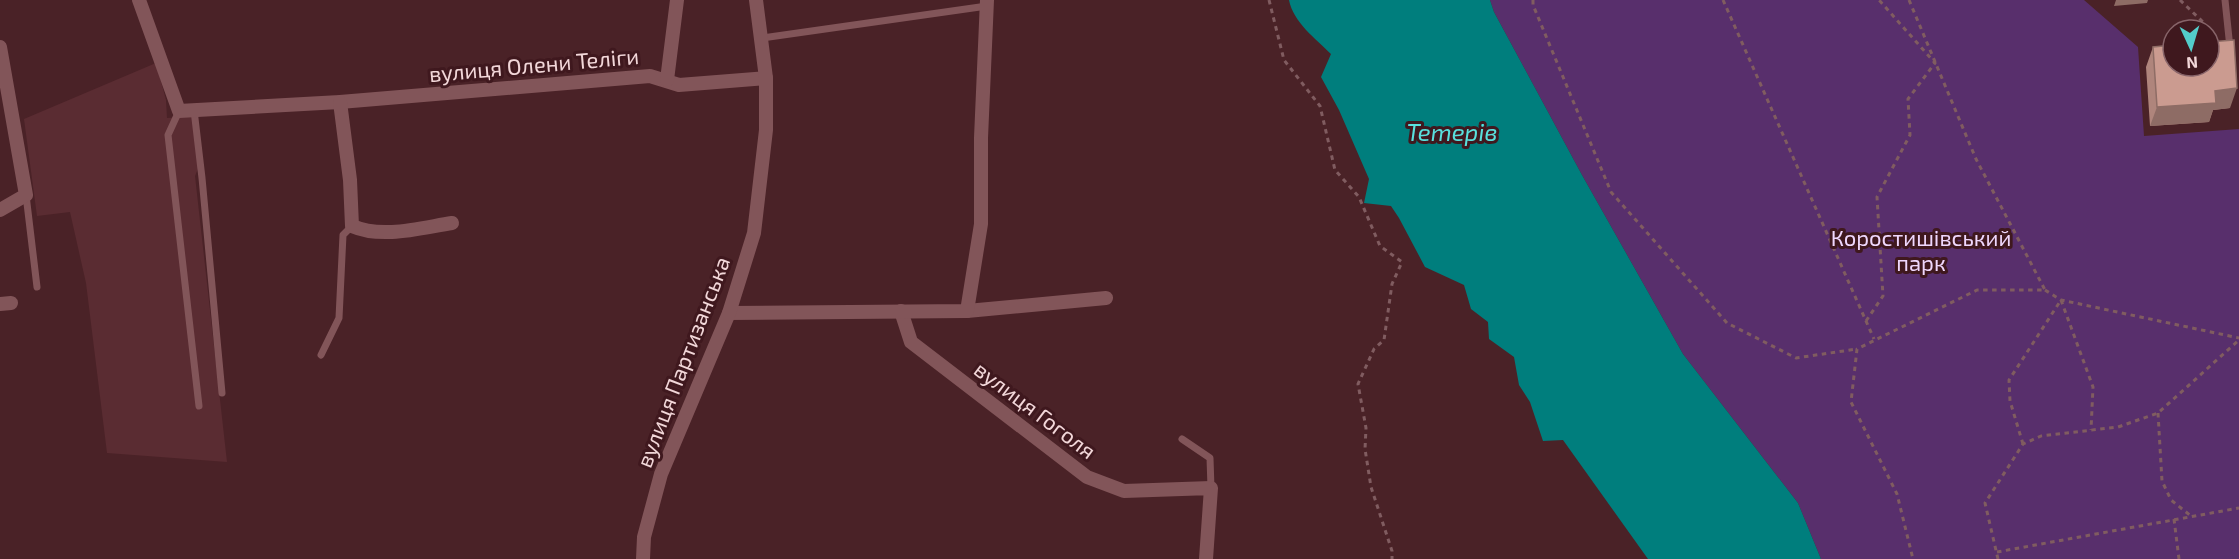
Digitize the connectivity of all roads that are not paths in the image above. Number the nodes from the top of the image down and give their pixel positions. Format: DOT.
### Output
graph roads {
  1 [pos="140,0"];
  2 [pos="677,0"];
  3 [pos="756,0"];
  4 [pos="2225,0"];
  5 [pos="987,3"];
  6 [pos="762,38"];
  7 [pos="0,47"];
  8 [pos="2231,52"];
  9 [pos="766,78"];
  10 [pos="667,80"];
  11 [pos="340,102"];
  12 [pos="194,110"];
  13 [pos="179,111"];
  14 [pos="26,195"];
  15 [pos="0,210"];
  16 [pos="452,223"];
  17 [pos="352,226"];
  18 [pos="37,287"];
  19 [pos="1106,298"];
  20 [pos="967,311"];
  21 [pos="901,312"];
  22 [pos="729,313"];
  23 [pos="321,356"];
  24 [pos="222,393"];
  25 [pos="199,406"];
  26 [pos="1182,439"];
  27 [pos="1211,488"];
  28 [pos="643,559"];
  29 [pos="1206,559"];
  1 -- 13 [label="street"];
  2 -- 10 [label="street"];
  3 -- 6 [label="street, вулиця Партизанська"];
  4 -- 8 [label="lane"];
  5 -- 6 [label="lane"];
  5 -- 20 [label="street"];
  6 -- 9 [label="street, вулиця Партизанська"];
  7 -- 14 [label="street"];
  9 -- 10 [label="street, вулиця Олени Теліги"];
  9 -- 22 [label="street, вулиця Партизанська"];
  10 -- 11 [label="street, вулиця Олени Теліги"];
  11 -- 12 [label="street, вулиця Олени Теліги"];
  11 -- 17 [label="street"];
  12 -- 13 [label="street, вулиця Олени Теліги"];
  12 -- 24 [label="lane"];
  13 -- 25 [label="lane"];
  14 -- 15 [label="street"];
  14 -- 18 [label="lane"];
  16 -- 17 [label="street"];
  17 -- 23 [label="lane"];
  19 -- 20 [label="street"];
  20 -- 21 [label="street"];
  21 -- 22 [label="street"];
  21 -- 27 [label="street, вулиця Гоголя"];
  22 -- 28 [label="street, вулиця Партизанська"];
  26 -- 27 [label="lane"];
  27 -- 29 [label="street"];
}
